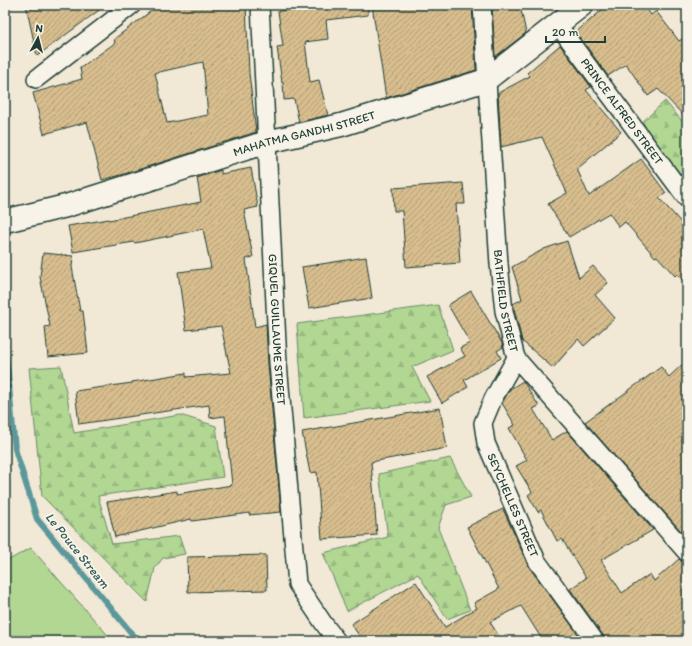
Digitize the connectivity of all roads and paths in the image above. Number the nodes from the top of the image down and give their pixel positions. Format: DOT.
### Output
graph roads {
  1 [pos="132,5"];
  2 [pos="260,5"];
  3 [pos="482,5"];
  4 [pos="582,5"];
  5 [pos="557,24"];
  6 [pos="36,79"];
  7 [pos="486,80"];
  8 [pos="268,142"];
  9 [pos="687,199"];
  10 [pos="5,222"];
  11 [pos="516,358"];
  12 [pos="687,553"];
  13 [pos="324,624"];
  14 [pos="324,641"];
  15 [pos="337,641"];
  16 [pos="595,641"];
  1 -- 6 [label="street"];
  2 -- 8 [label="street, GIQUEL GUILLAUME STREET"];
  3 -- 7 [label="street, BATHFIELD STREET"];
  4 -- 5 [label="street, MAHATMA GANDHI STREET"];
  5 -- 7 [label="street, MAHATMA GANDHI STREET"];
  5 -- 9 [label="street, PRINCE ALFRED STREET"];
  7 -- 8 [label="street, MAHATMA GANDHI STREET"];
  7 -- 11 [label="street, BATHFIELD STREET"];
  8 -- 10 [label="street, MAHATMA GANDHI STREET"];
  8 -- 13 [label="street, GIQUEL GUILLAUME STREET"];
  11 -- 12 [label="street, BATHFIELD STREET"];
  11 -- 16 [label="street, SEYCHELLES STREET"];
  13 -- 14 [label="street"];
  13 -- 15 [label="street, GIQUEL GUILLAUME STREET"];
}
